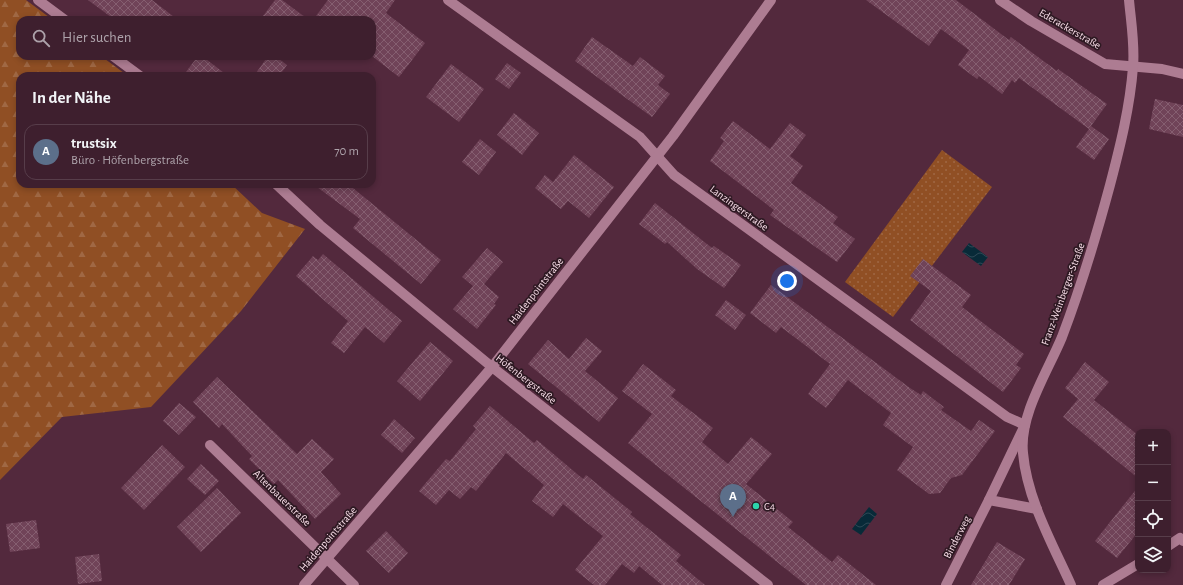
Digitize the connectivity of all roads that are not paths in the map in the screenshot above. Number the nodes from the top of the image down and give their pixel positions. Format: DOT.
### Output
graph roads {
  1 [pos="38,0"];
  2 [pos="448,0"];
  3 [pos="771,0"];
  4 [pos="1000,0"];
  5 [pos="1129,0"];
  6 [pos="60,16"];
  7 [pos="118,60"];
  8 [pos="1133,67"];
  9 [pos="135,72"];
  10 [pos="1183,74"];
  11 [pos="657,156"];
  12 [pos="280,188"];
  13 [pos="492,367"];
  14 [pos="1025,425"];
  15 [pos="210,445"];
  16 [pos="990,500"];
  17 [pos="1037,509"];
  18 [pos="1183,541"];
  19 [pos="1171,544"];
  20 [pos="327,560"];
  21 [pos="1135,566"];
  22 [pos="304,585"];
  23 [pos="354,585"];
  24 [pos="768,585"];
  25 [pos="946,585"];
  26 [pos="1071,585"];
  27 [pos="1102,585"];
  1 -- 6 [label="street"];
  2 -- 11 [label="street, Lanzingerstraße"];
  3 -- 11 [label="street, Haidenpointstraße"];
  4 -- 8 [label="street, Ederackerstraße"];
  5 -- 8 [label="street, Franz-Weinberger-Straße"];
  7 -- 9 [label="street"];
  8 -- 10 [label="street, Ederackerstraße"];
  8 -- 14 [label="street, Franz-Weinberger-Straße"];
  11 -- 13 [label="street, Haidenpointstraße"];
  11 -- 14 [label="street, Lanzingerstraße"];
  12 -- 13 [label="street, Höfenbergstraße"];
  13 -- 20 [label="street, Haidenpointstraße"];
  13 -- 24 [label="street, Höfenbergstraße"];
  14 -- 16 [label="street, Binderweg"];
  14 -- 17 [label="street, Franz-Weinberger-Straße"];
  15 -- 20 [label="street, Altenbauerstraße"];
  16 -- 17 [label="street"];
  16 -- 25 [label="street, Binderweg"];
  17 -- 26 [label="street, Franz-Weinberger-Straße"];
  18 -- 19 [label="street"];
  20 -- 22 [label="street, Haidenpointstraße"];
  20 -- 23 [label="street, Altenbauerstraße"];
  21 -- 27 [label="street"];
}
